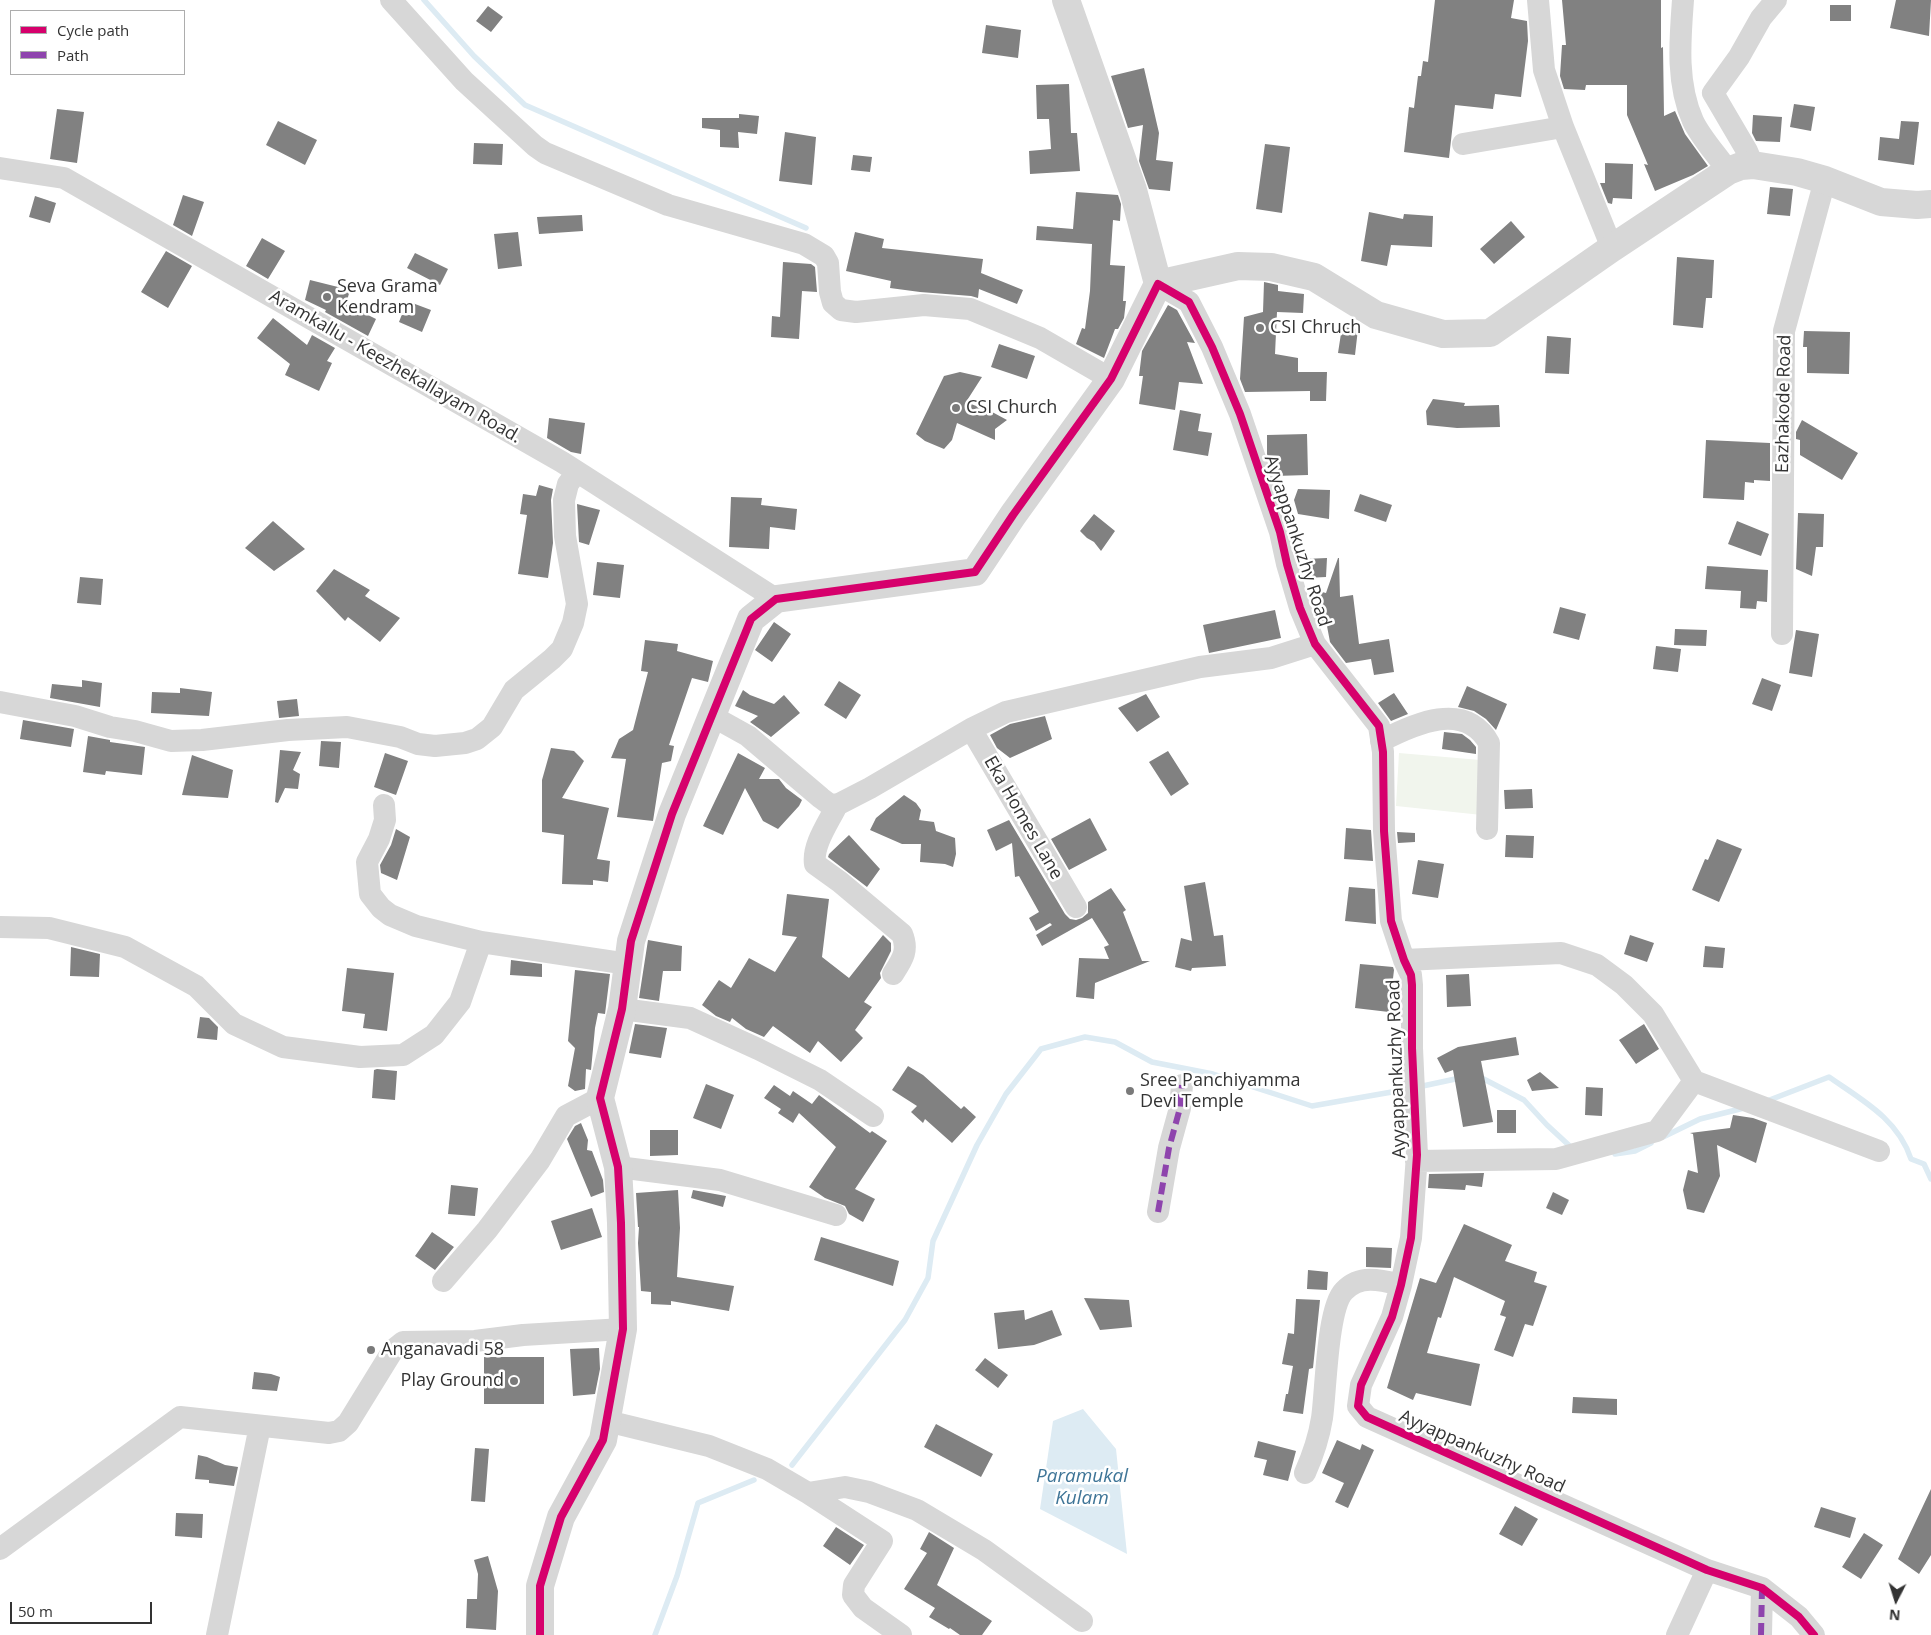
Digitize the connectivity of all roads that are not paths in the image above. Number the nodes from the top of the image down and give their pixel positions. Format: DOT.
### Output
graph roads {
  1 [pos="391,0"];
  2 [pos="1066,0"];
  3 [pos="1538,0"];
  4 [pos="1683,0"];
  5 [pos="1776,0"];
  6 [pos="1562,127"];
  7 [pos="1463,144"];
  8 [pos="0,168"];
  9 [pos="1740,168"];
  10 [pos="1825,180"];
  11 [pos="1931,204"];
  12 [pos="1612,248"];
  13 [pos="1158,284"];
  14 [pos="1112,379"];
  15 [pos="577,472"];
  16 [pos="776,599"];
  17 [pos="1782,634"];
  18 [pos="1315,644"];
  19 [pos="0,702"];
  20 [pos="712,716"];
  21 [pos="971,729"];
  22 [pos="1381,740"];
  23 [pos="384,804"];
  24 [pos="838,805"];
  25 [pos="1487,829"];
  26 [pos="1076,907"];
  27 [pos="0,927"];
  28 [pos="481,942"];
  29 [pos="1404,960"];
  30 [pos="628,964"];
  31 [pos="893,974"];
  32 [pos="622,1009"];
  33 [pos="1694,1081"];
  34 [pos="1182,1085"];
  35 [pos="600,1098"];
  36 [pos="873,1116"];
  37 [pos="1879,1151"];
  38 [pos="1416,1161"];
  39 [pos="618,1167"];
  40 [pos="1158,1212"];
  41 [pos="836,1216"];
  42 [pos="444,1281"];
  43 [pos="1401,1285"];
  44 [pos="623,1328"];
  45 [pos="607,1421"];
  46 [pos="260,1426"];
  47 [pos="1305,1472"];
  48 [pos="808,1493"];
  49 [pos="0,1549"];
  50 [pos="1706,1570"];
  51 [pos="1762,1588"];
  52 [pos="1082,1621"];
  53 [pos="217,1635"];
  54 [pos="540,1635"];
  55 [pos="901,1635"];
  56 [pos="1677,1635"];
  57 [pos="1761,1635"];
  58 [pos="1814,1635"];
  1 -- 14 [label="street"];
  2 -- 13 [label="street"];
  3 -- 6 [label="street"];
  4 -- 9 [label="street"];
  5 -- 9 [label="street"];
  6 -- 7 [label="street"];
  6 -- 12 [label="street"];
  8 -- 15 [label="street, Aramkallu - Keezhekallayam Road."];
  9 -- 10 [label="street"];
  9 -- 12 [label="street"];
  10 -- 11 [label="street"];
  10 -- 17 [label="street, Eazhakode Road"];
  12 -- 13 [label="street"];
  13 -- 14 [label="street"];
  13 -- 18 [label="street, Ayyappankuzhy Road"];
  14 -- 16 [label="street"];
  15 -- 16 [label="street, Aramkallu - Keezhekallayam Road."];
  15 -- 19 [label="street"];
  16 -- 20 [label="street"];
  18 -- 21 [label="street"];
  18 -- 22 [label="street, Ayyappankuzhy Road"];
  20 -- 24 [label="street"];
  20 -- 30 [label="street"];
  21 -- 24 [label="street"];
  21 -- 26 [label="street, Eka Homes Lane"];
  22 -- 25 [label="street"];
  22 -- 29 [label="street, Ayyappankuzhy Road"];
  23 -- 28 [label="street"];
  24 -- 31 [label="street"];
  27 -- 28 [label="street"];
  28 -- 30 [label="street"];
  29 -- 33 [label="street"];
  29 -- 38 [label="street, Ayyappankuzhy Road"];
  30 -- 32 [label="street"];
  32 -- 35 [label="street"];
  32 -- 36 [label="street"];
  33 -- 37 [label="street"];
  33 -- 38 [label="street"];
  34 -- 40 [label="street"];
  35 -- 39 [label="street"];
  35 -- 42 [label="street"];
  38 -- 43 [label="street, Ayyappankuzhy Road"];
  39 -- 41 [label="street"];
  39 -- 44 [label="street"];
  43 -- 47 [label="street"];
  43 -- 50 [label="street, Ayyappankuzhy Road"];
  44 -- 45 [label="street"];
  44 -- 46 [label="street"];
  45 -- 48 [label="street"];
  45 -- 54 [label="street"];
  46 -- 49 [label="street"];
  46 -- 53 [label="street"];
  48 -- 52 [label="street"];
  48 -- 55 [label="street"];
  50 -- 51 [label="street, Ayyappankuzhy Road"];
  50 -- 56 [label="street"];
  51 -- 57 [label="street"];
  51 -- 58 [label="street"];
}
